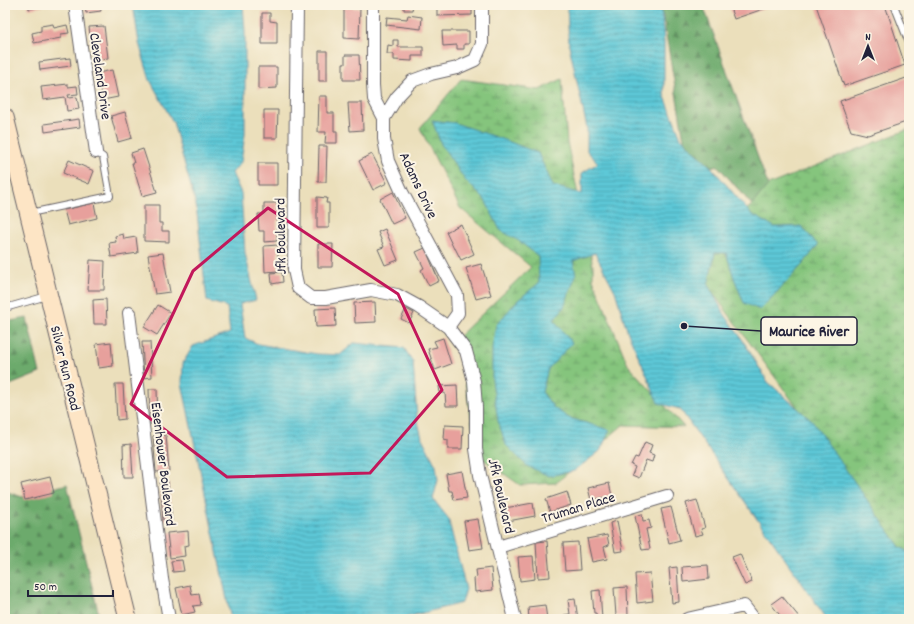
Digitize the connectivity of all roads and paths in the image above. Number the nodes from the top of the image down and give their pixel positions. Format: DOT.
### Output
graph roads {
  1 [pos="75,5"];
  2 [pos="296,5"];
  3 [pos="372,5"];
  4 [pos="482,5"];
  5 [pos="894,5"];
  6 [pos="909,43"];
  7 [pos="5,117"];
  8 [pos="384,118"];
  9 [pos="96,152"];
  10 [pos="29,214"];
  11 [pos="49,296"];
  12 [pos="5,308"];
  13 [pos="129,313"];
  14 [pos="448,327"];
  15 [pos="667,496"];
  16 [pos="498,547"];
  17 [pos="128,619"];
  18 [pos="168,619"];
  19 [pos="515,619"];
  20 [pos="687,619"];
  21 [pos="754,619"];
  1 -- 9 [label="street, Cleveland Drive"];
  2 -- 14 [label="street, Jfk Boulevard"];
  3 -- 8 [label="street"];
  4 -- 8 [label="street, Adams Drive"];
  5 -- 6 [label="lane"];
  7 -- 10 [label="main road, Silver Run Road"];
  8 -- 14 [label="street, Adams Drive"];
  9 -- 10 [label="lane"];
  10 -- 11 [label="main road, Silver Run Road"];
  11 -- 12 [label="lane"];
  11 -- 17 [label="main road, Silver Run Road"];
  13 -- 18 [label="street, Eisenhower Boulevard"];
  14 -- 16 [label="street, Jfk Boulevard"];
  15 -- 16 [label="street, Truman Place"];
  16 -- 19 [label="street, Jfk Boulevard"];
  20 -- 21 [label="street"];
}
